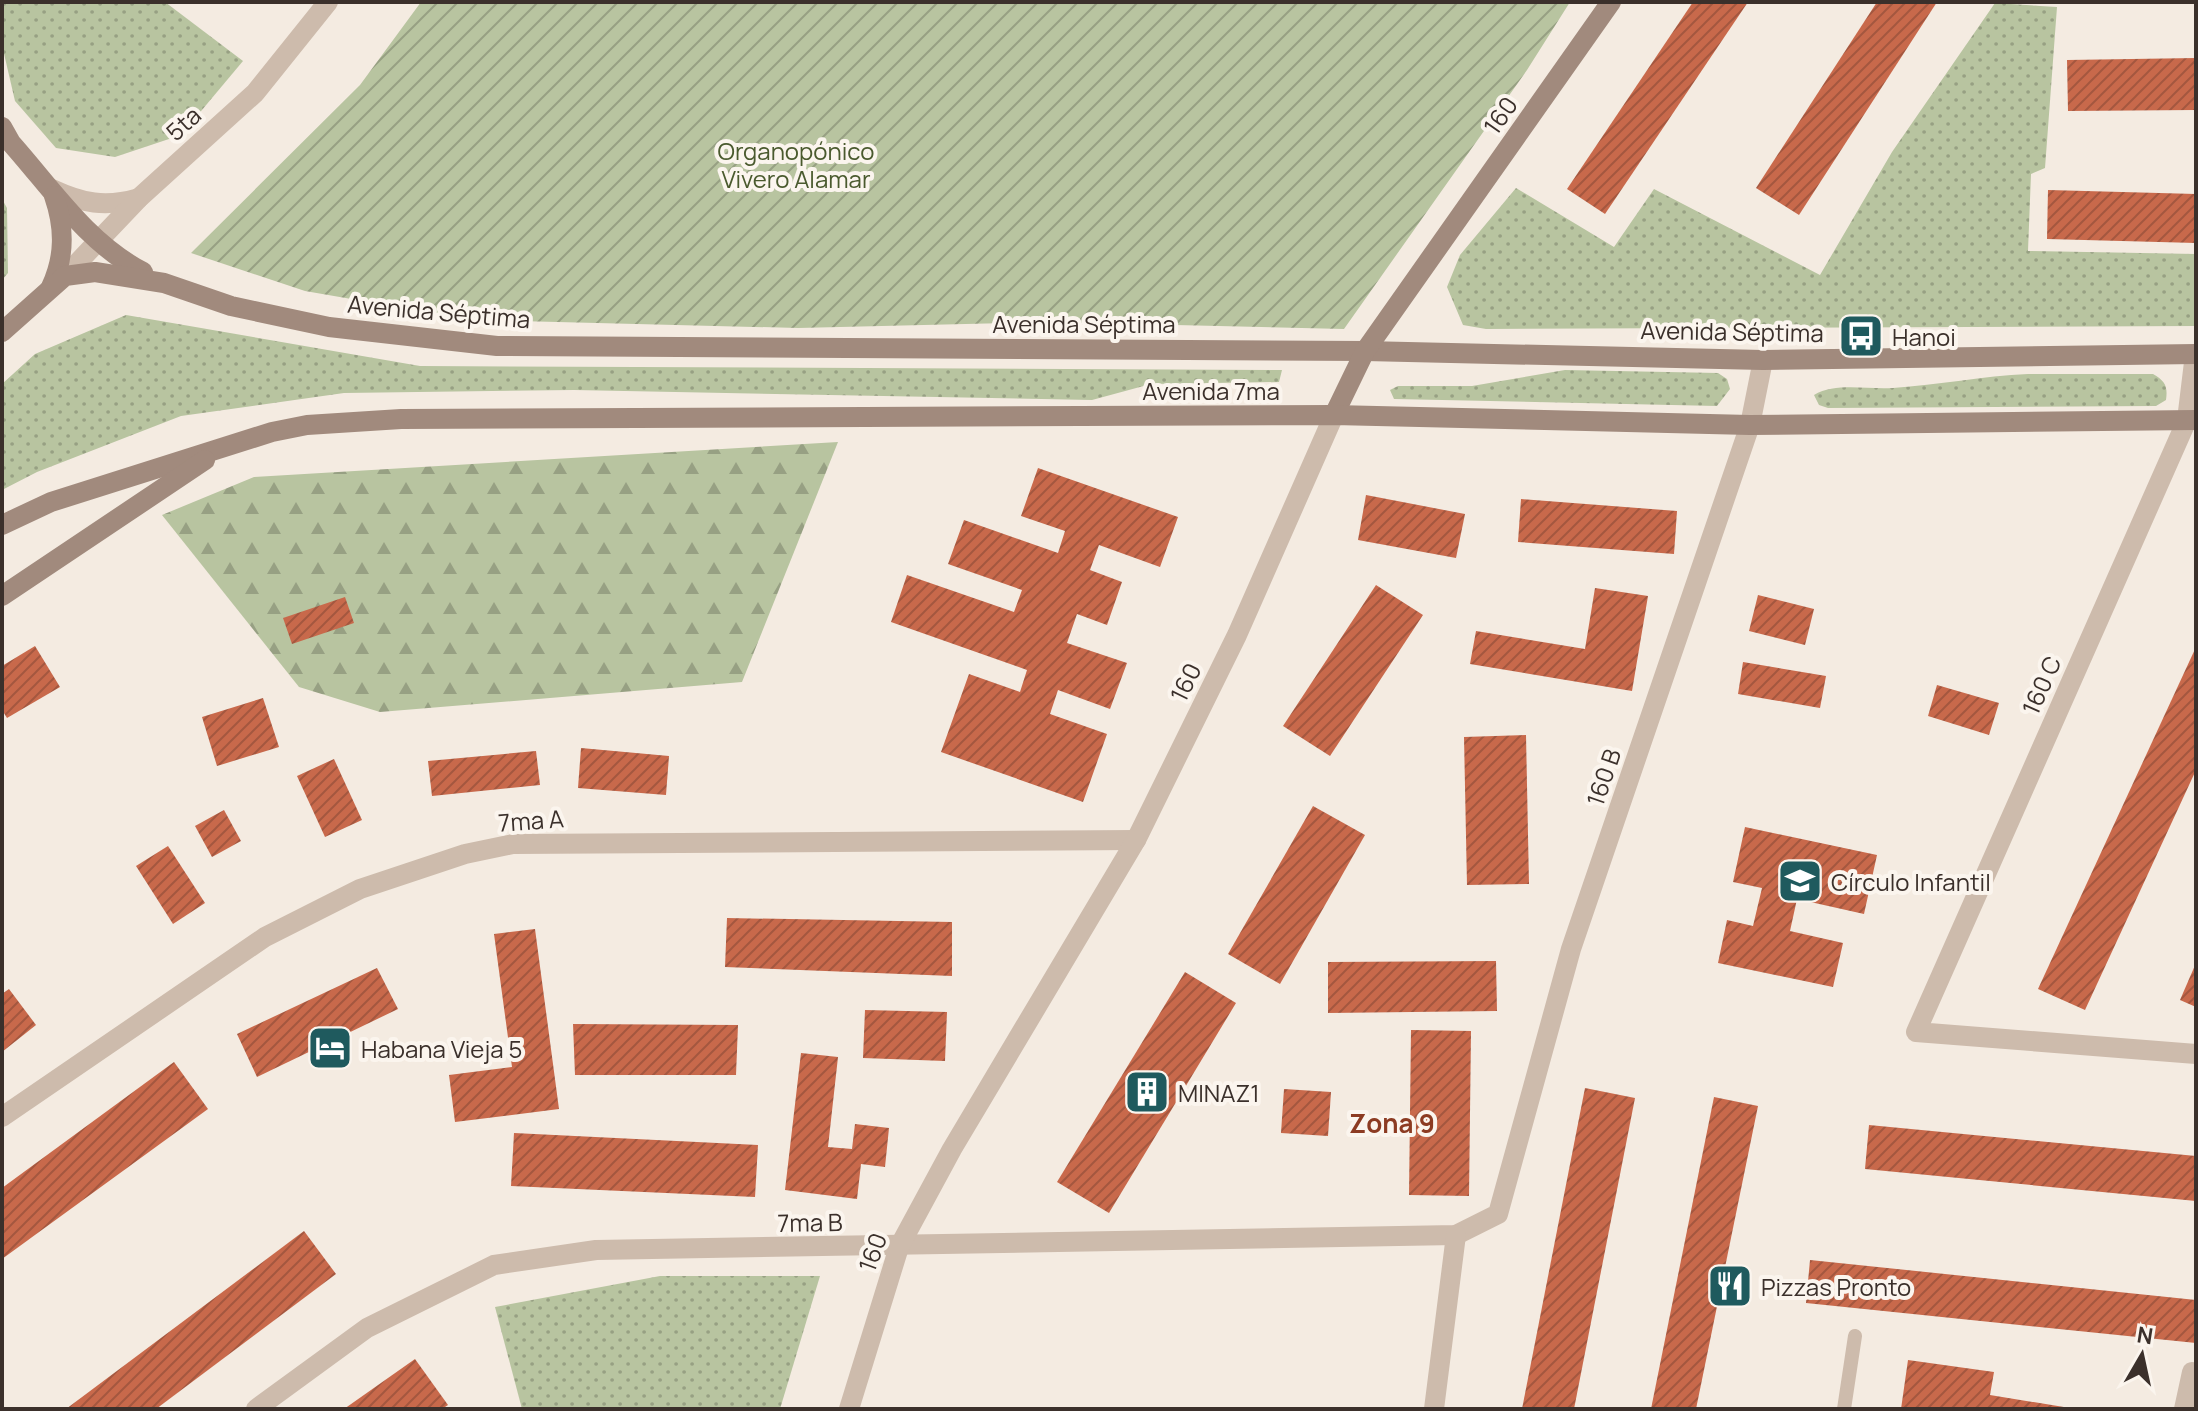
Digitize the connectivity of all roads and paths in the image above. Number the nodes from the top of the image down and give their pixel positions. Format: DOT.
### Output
graph roads {
  1 [pos="328,2"];
  2 [pos="1611,2"];
  3 [pos="5,136"];
  4 [pos="52,189"];
  5 [pos="139,198"];
  6 [pos="97,242"];
  7 [pos="58,282"];
  8 [pos="164,283"];
  9 [pos="2,332"];
  10 [pos="1365,351"];
  11 [pos="2195,354"];
  12 [pos="1763,360"];
  13 [pos="1334,415"];
  14 [pos="2191,420"];
  15 [pos="1750,425"];
  16 [pos="224,447"];
  17 [pos="2,525"];
  18 [pos="2,596"];
  19 [pos="1136,840"];
  20 [pos="2196,1054"];
  21 [pos="2,1117"];
  22 [pos="1498,1214"];
  23 [pos="1456,1235"];
  24 [pos="899,1247"];
  25 [pos="1855,1336"];
  26 [pos="2192,1372"];
  27 [pos="256,1409"];
  28 [pos="849,1409"];
  29 [pos="1434,1409"];
  30 [pos="1844,1409"];
  31 [pos="2184,1409"];
  1 -- 5 [label="street, 5ta"];
  2 -- 10 [label="main road, 160"];
  3 -- 4 [label="main road"];
  4 -- 5 [label="street"];
  4 -- 6 [label="main road"];
  4 -- 7 [label="main road"];
  5 -- 6 [label="street, 5ta"];
  6 -- 7 [label="street, 5ta"];
  6 -- 8 [label="main road"];
  7 -- 8 [label="main road, Avenida Séptima"];
  7 -- 9 [label="main road"];
  8 -- 10 [label="main road, Avenida Séptima"];
  10 -- 12 [label="main road, Avenida Séptima"];
  10 -- 13 [label="main road, 160"];
  11 -- 12 [label="main road, Avenida Séptima"];
  11 -- 14 [label="street, 160 C"];
  12 -- 15 [label="street, 160 B"];
  13 -- 15 [label="main road"];
  13 -- 16 [label="main road, Avenida 7ma"];
  13 -- 19 [label="street, 160"];
  14 -- 15 [label="main road"];
  14 -- 20 [label="street, 160 C"];
  15 -- 22 [label="street, 160 B"];
  16 -- 17 [label="main road"];
  16 -- 18 [label="main road"];
  19 -- 21 [label="street, 7ma A"];
  19 -- 24 [label="street, 160"];
  22 -- 23 [label="street, 7ma B"];
  23 -- 24 [label="street, 7ma B"];
  23 -- 29 [label="street"];
  24 -- 27 [label="street, 7ma B"];
  24 -- 28 [label="street, 160"];
  25 -- 30 [label="lane"];
  26 -- 31 [label="street"];
}
